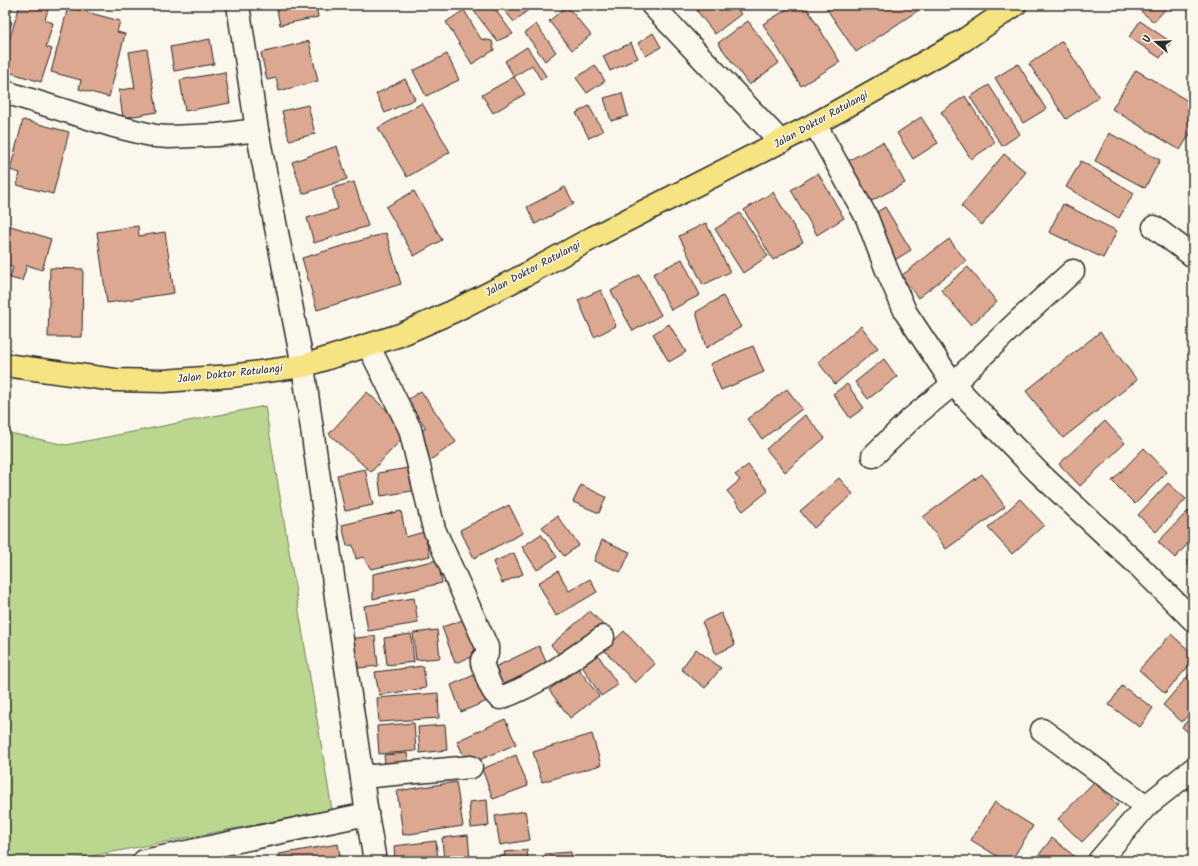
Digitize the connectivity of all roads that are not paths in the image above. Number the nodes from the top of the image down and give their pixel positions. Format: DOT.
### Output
graph roads {
  1 [pos="238,5"];
  2 [pos="652,5"];
  3 [pos="1015,5"];
  4 [pos="5,92"];
  5 [pos="815,124"];
  6 [pos="257,130"];
  7 [pos="781,142"];
  8 [pos="1154,227"];
  9 [pos="1193,256"];
  10 [pos="1073,271"];
  11 [pos="368,345"];
  12 [pos="5,365"];
  13 [pos="303,366"];
  14 [pos="953,384"];
  15 [pos="873,456"];
  16 [pos="1193,620"];
  17 [pos="603,637"];
  18 [pos="1042,730"];
  19 [pos="471,767"];
  20 [pos="1193,769"];
  21 [pos="362,777"];
  22 [pos="1146,806"];
  23 [pos="367,814"];
  24 [pos="144,861"];
  25 [pos="375,861"];
  26 [pos="1099,861"];
  1 -- 6 [label="street"];
  2 -- 7 [label="street"];
  3 -- 5 [label="highway, Jalan Doktor Ratulangi"];
  4 -- 6 [label="street"];
  5 -- 7 [label="highway, Jalan Doktor Ratulangi"];
  5 -- 14 [label="street"];
  6 -- 13 [label="street"];
  7 -- 11 [label="highway, Jalan Doktor Ratulangi"];
  8 -- 9 [label="street"];
  10 -- 14 [label="street"];
  11 -- 13 [label="highway, Jalan Doktor Ratulangi"];
  11 -- 17 [label="street"];
  12 -- 13 [label="highway, Jalan Doktor Ratulangi"];
  13 -- 21 [label="street"];
  14 -- 15 [label="street"];
  14 -- 16 [label="street"];
  18 -- 22 [label="street"];
  19 -- 21 [label="street"];
  20 -- 22 [label="street"];
  21 -- 23 [label="street"];
  22 -- 26 [label="street"];
  23 -- 24 [label="street"];
  23 -- 25 [label="street"];
}
